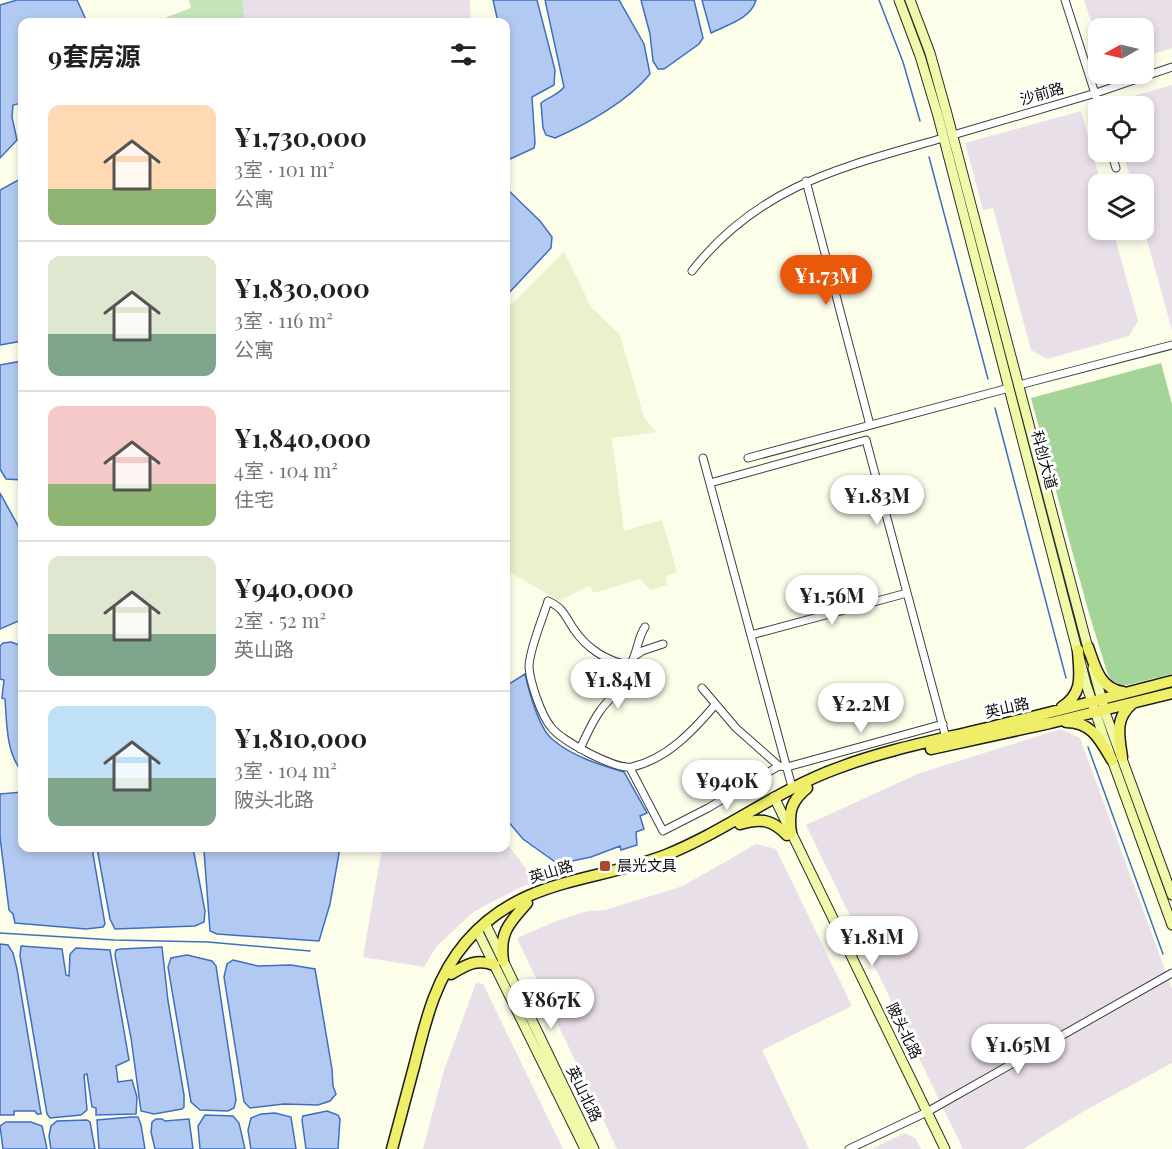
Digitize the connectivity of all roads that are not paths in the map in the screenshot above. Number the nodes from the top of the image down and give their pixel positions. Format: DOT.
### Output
graph roads {
  1 [pos="899,0"];
  2 [pos="910,0"];
  3 [pos="1065,0"];
  4 [pos="1172,67"];
  5 [pos="1096,93"];
  6 [pos="1097,96"];
  7 [pos="948,136"];
  8 [pos="1114,162"];
  9 [pos="1116,168"];
  10 [pos="806,181"];
  11 [pos="692,271"];
  12 [pos="1172,345"];
  13 [pos="1014,387"];
  14 [pos="870,425"];
  15 [pos="703,458"];
  16 [pos="748,458"];
  17 [pos="710,483"];
  18 [pos="907,593"];
  19 [pos="645,627"];
  20 [pos="751,635"];
  21 [pos="663,645"];
  22 [pos="1083,648"];
  23 [pos="636,655"];
  24 [pos="630,665"];
  25 [pos="1172,681"];
  26 [pos="702,688"];
  27 [pos="1127,692"];
  28 [pos="1172,693"];
  29 [pos="1134,702"];
  30 [pos="715,705"];
  31 [pos="1098,706"];
  32 [pos="1052,718"];
  33 [pos="943,724"];
  34 [pos="946,738"];
  35 [pos="580,749"];
  36 [pos="1117,759"];
  37 [pos="783,766"];
  38 [pos="630,768"];
  39 [pos="792,787"];
  40 [pos="807,788"];
  41 [pos="773,801"];
  42 [pos="740,824"];
  43 [pos="789,834"];
  44 [pos="1172,896"];
  45 [pos="527,903"];
  46 [pos="1172,925"];
  47 [pos="483,930"];
  48 [pos="499,963"];
  49 [pos="452,974"];
  50 [pos="1172,974"];
  51 [pos="925,1113"];
  52 [pos="392,1149"];
  53 [pos="399,1149"];
  54 [pos="585,1149"];
  55 [pos="594,1149"];
  56 [pos="849,1149"];
  57 [pos="940,1149"];
  58 [pos="945,1149"];
  1 -- 7 [label="main road, 科创大道"];
  2 -- 7 [label="main road, 科创大道"];
  3 -- 5 [label="street"];
  4 -- 5 [label="street, 沙前路"];
  5 -- 6 [label="street"];
  5 -- 7 [label="street, 沙前路"];
  7 -- 10 [label="street, 沙前路"];
  7 -- 13 [label="main road, 科创大道"];
  8 -- 9 [label="street"];
  10 -- 11 [label="street, 沙前路"];
  10 -- 14 [label="street"];
  12 -- 13 [label="street"];
  13 -- 14 [label="street"];
  13 -- 22 [label="main road, 科创大道"];
  14 -- 16 [label="street"];
  15 -- 17 [label="street"];
  17 -- 18 [label="street"];
  17 -- 20 [label="street"];
  18 -- 20 [label="street"];
  18 -- 33 [label="street"];
  19 -- 23 [label="street"];
  20 -- 37 [label="street"];
  21 -- 23 [label="street"];
  22 -- 27 [label="main road"];
  22 -- 31 [label="main road, 科创大道"];
  22 -- 32 [label="main road"];
  23 -- 24 [label="street"];
  24 -- 35 [label="street"];
  24 -- 35 [label="street"];
  25 -- 27 [label="main road, 英山路"];
  26 -- 30 [label="street"];
  27 -- 31 [label="main road, 英山路"];
  28 -- 29 [label="main road, 英山路"];
  29 -- 31 [label="main road, 英山路"];
  29 -- 36 [label="main road"];
  30 -- 37 [label="street"];
  30 -- 38 [label="street"];
  31 -- 32 [label="main road, 英山路"];
  31 -- 36 [label="main road, 科创大道"];
  32 -- 34 [label="main road, 英山路"];
  32 -- 36 [label="main road"];
  32 -- 40 [label="main road, 英山路"];
  33 -- 34 [label="street"];
  33 -- 37 [label="street"];
  34 -- 39 [label="main road, 英山路"];
  35 -- 38 [label="street"];
  36 -- 44 [label="main road, 科创大道"];
  36 -- 46 [label="main road, 科创大道"];
  37 -- 38 [label="street"];
  37 -- 39 [label="street"];
  39 -- 41 [label="main road, 英山路"];
  40 -- 41 [label="main road, 英山路"];
  40 -- 43 [label="main road"];
  41 -- 42 [label="main road, 英山路"];
  41 -- 43 [label="main road, 陂头北路"];
  41 -- 47 [label="main road, 英山路"];
  42 -- 43 [label="main road"];
  42 -- 45 [label="main road, 英山路"];
  43 -- 51 [label="main road, 陂头北路"];
  45 -- 47 [label="main road, 英山路"];
  45 -- 48 [label="main road"];
  47 -- 48 [label="main road, 英山北路"];
  47 -- 49 [label="main road, 英山路"];
  47 -- 52 [label="main road, 英山路"];
  48 -- 49 [label="main road"];
  48 -- 54 [label="main road, 英山北路"];
  48 -- 55 [label="main road, 英山北路"];
  49 -- 53 [label="main road, 英山路"];
  50 -- 51 [label="street"];
  51 -- 56 [label="street"];
  51 -- 57 [label="main road, 陂头北路"];
  51 -- 58 [label="main road, 陂头北路"];
}
